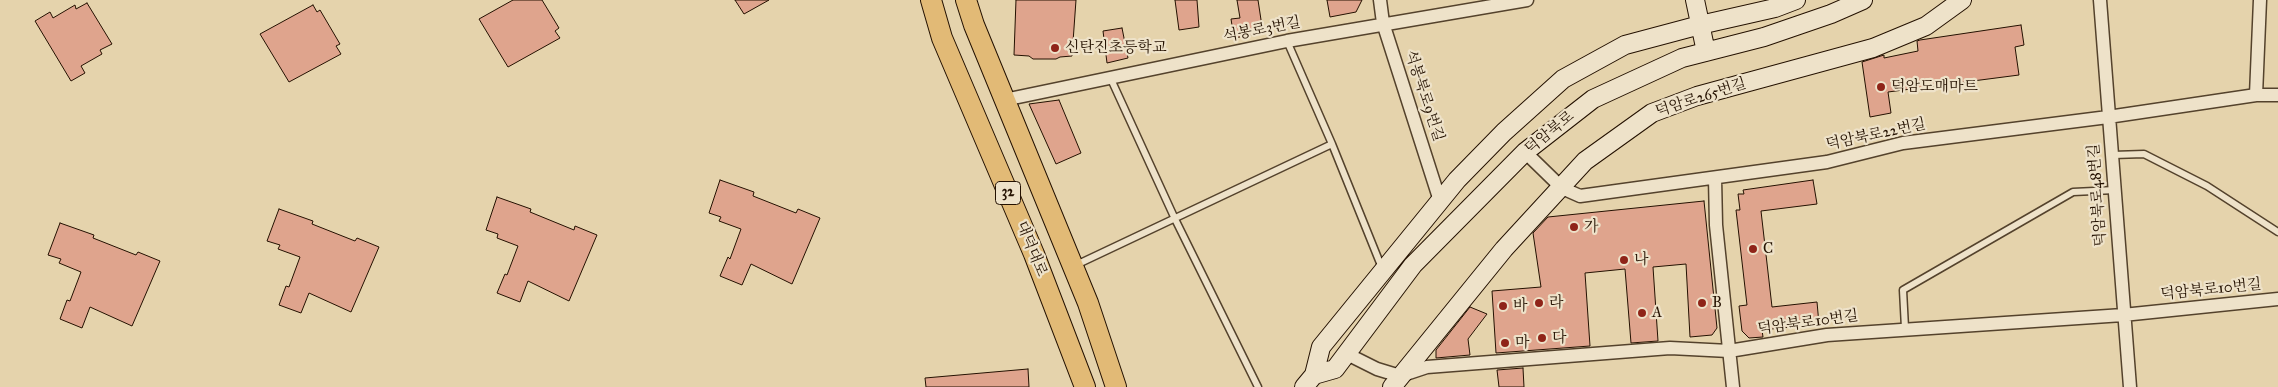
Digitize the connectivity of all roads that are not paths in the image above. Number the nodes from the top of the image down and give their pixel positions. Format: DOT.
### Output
graph roads {
  1 [pos="931,0"];
  2 [pos="966,0"];
  3 [pos="1380,0"];
  4 [pos="1528,0"];
  5 [pos="1696,0"];
  6 [pos="1796,0"];
  7 [pos="1863,0"];
  8 [pos="1962,0"];
  9 [pos="2100,0"];
  10 [pos="2260,0"];
  11 [pos="1383,23"];
  12 [pos="1700,25"];
  13 [pos="1287,41"];
  14 [pos="1706,52"];
  15 [pos="1110,77"];
  16 [pos="2256,95"];
  17 [pos="2278,95"];
  18 [pos="1004,100"];
  19 [pos="2108,117"];
  20 [pos="1332,144"];
  21 [pos="1526,152"];
  22 [pos="2113,156"];
  23 [pos="1715,178"];
  24 [pos="1562,188"];
  25 [pos="2115,190"];
  26 [pos="1440,201"];
  27 [pos="1175,219"];
  28 [pos="2278,232"];
  29 [pos="1072,266"];
  30 [pos="1382,270"];
  31 [pos="2278,299"];
  32 [pos="2123,316"];
  33 [pos="1905,328"];
  34 [pos="1729,351"];
  35 [pos="1347,354"];
  36 [pos="1309,381"];
  37 [pos="1396,381"];
  38 [pos="1085,387"];
  39 [pos="1116,387"];
  40 [pos="1258,387"];
  41 [pos="1733,387"];
  42 [pos="2130,387"];
  1 -- 38 [label="main road, 대덕대로 / 32"];
  2 -- 18 [label="main road, 32"];
  3 -- 11 [label="street, 석봉북로9번길"];
  4 -- 11 [label="street, 석봉로3번길"];
  5 -- 12 [label="street"];
  6 -- 12 [label="street, 덕암북로"];
  7 -- 14 [label="street, 덕암북로"];
  8 -- 24 [label="street, 덕암로265번길"];
  9 -- 19 [label="street, 덕암북로48번길"];
  10 -- 16 [label="street"];
  11 -- 13 [label="street, 석봉로3번길"];
  11 -- 26 [label="street, 석봉북로9번길"];
  12 -- 14 [label="street"];
  12 -- 26 [label="street, 덕암북로"];
  13 -- 15 [label="street, 석봉로3번길"];
  13 -- 20 [label="lane"];
  14 -- 21 [label="street, 덕암북로"];
  15 -- 18 [label="street, 석봉로3번길"];
  15 -- 27 [label="lane"];
  16 -- 17 [label="street, 덕암북로22번길"];
  16 -- 19 [label="street, 덕암북로22번길"];
  18 -- 29 [label="main road, 32"];
  19 -- 22 [label="street, 덕암북로48번길"];
  19 -- 23 [label="street, 덕암북로22번길"];
  20 -- 27 [label="lane"];
  20 -- 30 [label="lane"];
  21 -- 24 [label="street, 덕암북로22번길"];
  21 -- 35 [label="street, 덕암북로"];
  22 -- 25 [label="street, 덕암북로48번길"];
  22 -- 28 [label="lane"];
  23 -- 24 [label="street, 덕암북로22번길"];
  23 -- 34 [label="street"];
  24 -- 37 [label="street, 덕암로265번길"];
  25 -- 32 [label="street, 덕암북로48번길"];
  25 -- 33 [label="lane"];
  26 -- 30 [label="street, 덕암북로"];
  27 -- 29 [label="lane"];
  27 -- 40 [label="lane"];
  29 -- 39 [label="main road, 32"];
  30 -- 36 [label="street, 덕암북로"];
  31 -- 32 [label="street, 덕암북로10번길"];
  32 -- 33 [label="street, 덕암북로10번길"];
  32 -- 42 [label="street, 덕암북로48번길"];
  33 -- 34 [label="street, 덕암북로10번길"];
  34 -- 37 [label="street, 덕암북로10번길"];
  34 -- 41 [label="street"];
  35 -- 36 [label="street, 덕암북로"];
  35 -- 37 [label="street"];
}
